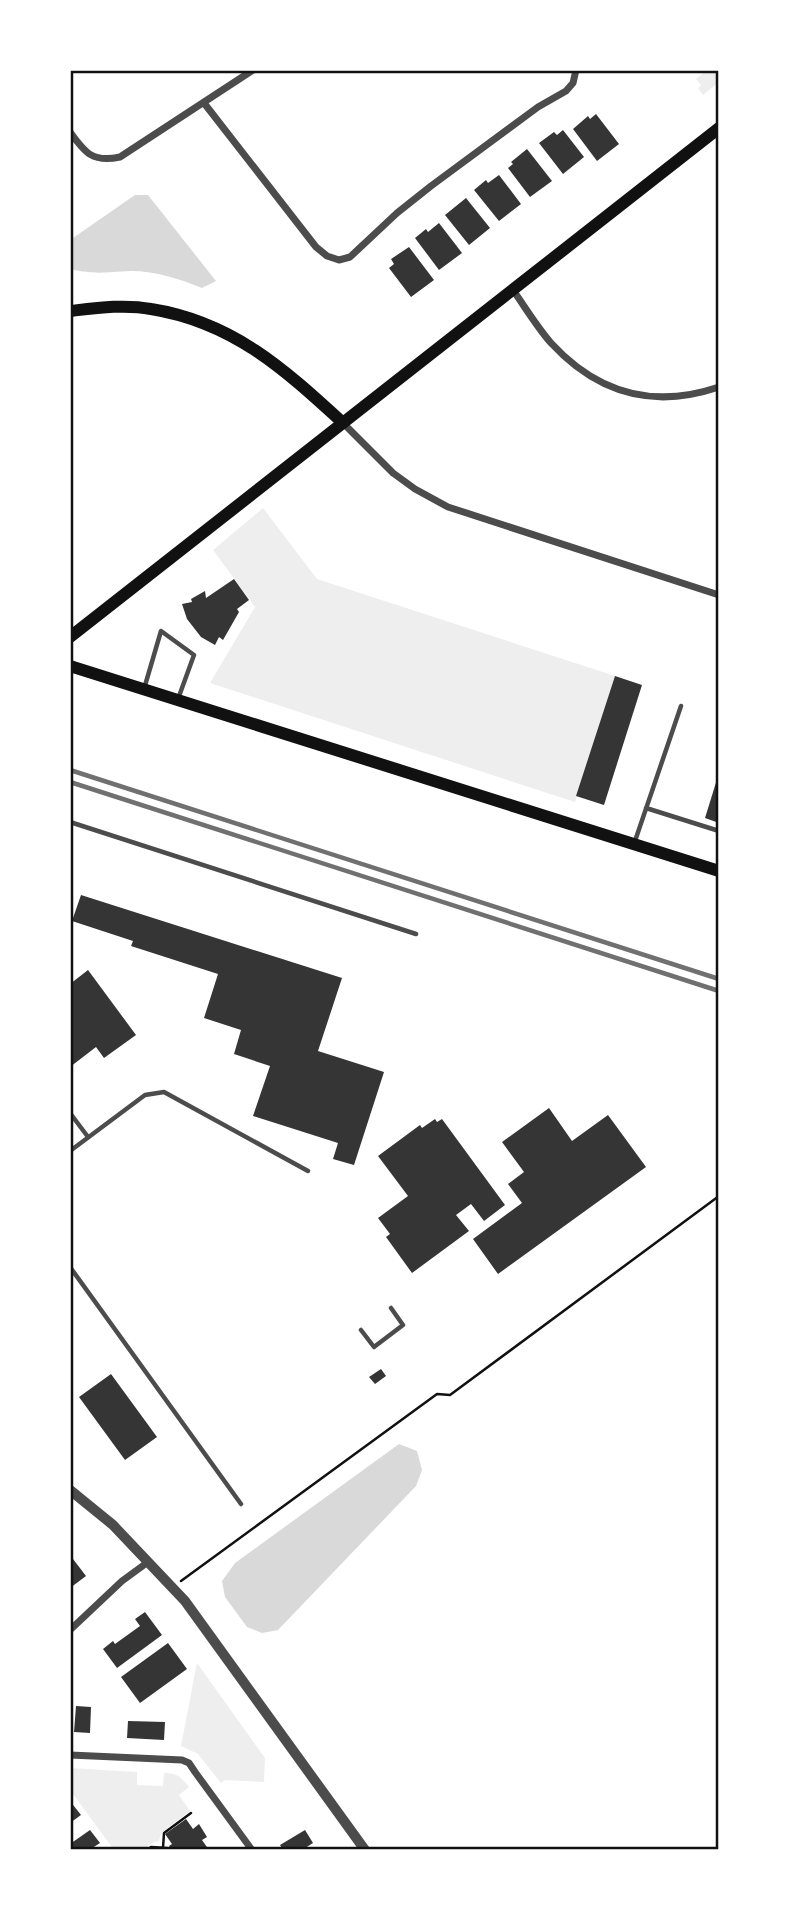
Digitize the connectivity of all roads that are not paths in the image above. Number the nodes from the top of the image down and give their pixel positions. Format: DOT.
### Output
graph roads {
  1 [pos="253,70"];
  2 [pos="576,72"];
  3 [pos="204,103"];
  4 [pos="719,128"];
  5 [pos="70,132"];
  6 [pos="513,290"];
  7 [pos="70,311"];
  8 [pos="719,387"];
  9 [pos="343,424"];
  10 [pos="719,595"];
  11 [pos="70,637"];
  12 [pos="70,666"];
  13 [pos="144,690"];
  14 [pos="178,700"];
  15 [pos="681,706"];
  16 [pos="646,808"];
  17 [pos="70,822"];
  18 [pos="719,831"];
  19 [pos="634,845"];
  20 [pos="719,871"];
  21 [pos="416,934"];
  22 [pos="70,1113"];
  23 [pos="88,1138"];
  24 [pos="70,1151"];
  25 [pos="308,1171"];
  26 [pos="70,1267"];
  27 [pos="391,1308"];
  28 [pos="361,1330"];
  29 [pos="70,1490"];
  30 [pos="241,1504"];
  31 [pos="148,1562"];
  32 [pos="70,1630"];
  33 [pos="70,1755"];
  34 [pos="252,1850"];
  35 [pos="365,1850"];
  1 -- 3 [label="street"];
  2 -- 3 [label="street"];
  3 -- 5 [label="street"];
  4 -- 6 [label="main road"];
  6 -- 8 [label="street"];
  6 -- 9 [label="main road"];
  7 -- 9 [label="main road"];
  9 -- 10 [label="street"];
  9 -- 11 [label="main road"];
  12 -- 13 [label="main road"];
  13 -- 14 [label="main road"];
  13 -- 14 [label="lane"];
  14 -- 19 [label="main road"];
  15 -- 16 [label="lane"];
  16 -- 18 [label="lane"];
  16 -- 19 [label="lane"];
  17 -- 21 [label="lane"];
  19 -- 20 [label="main road"];
  22 -- 23 [label="lane"];
  23 -- 24 [label="lane"];
  23 -- 25 [label="lane"];
  26 -- 30 [label="lane"];
  27 -- 28 [label="lane"];
  29 -- 31 [label="street"];
  31 -- 32 [label="street"];
  31 -- 35 [label="street"];
  33 -- 34 [label="street"];
}
